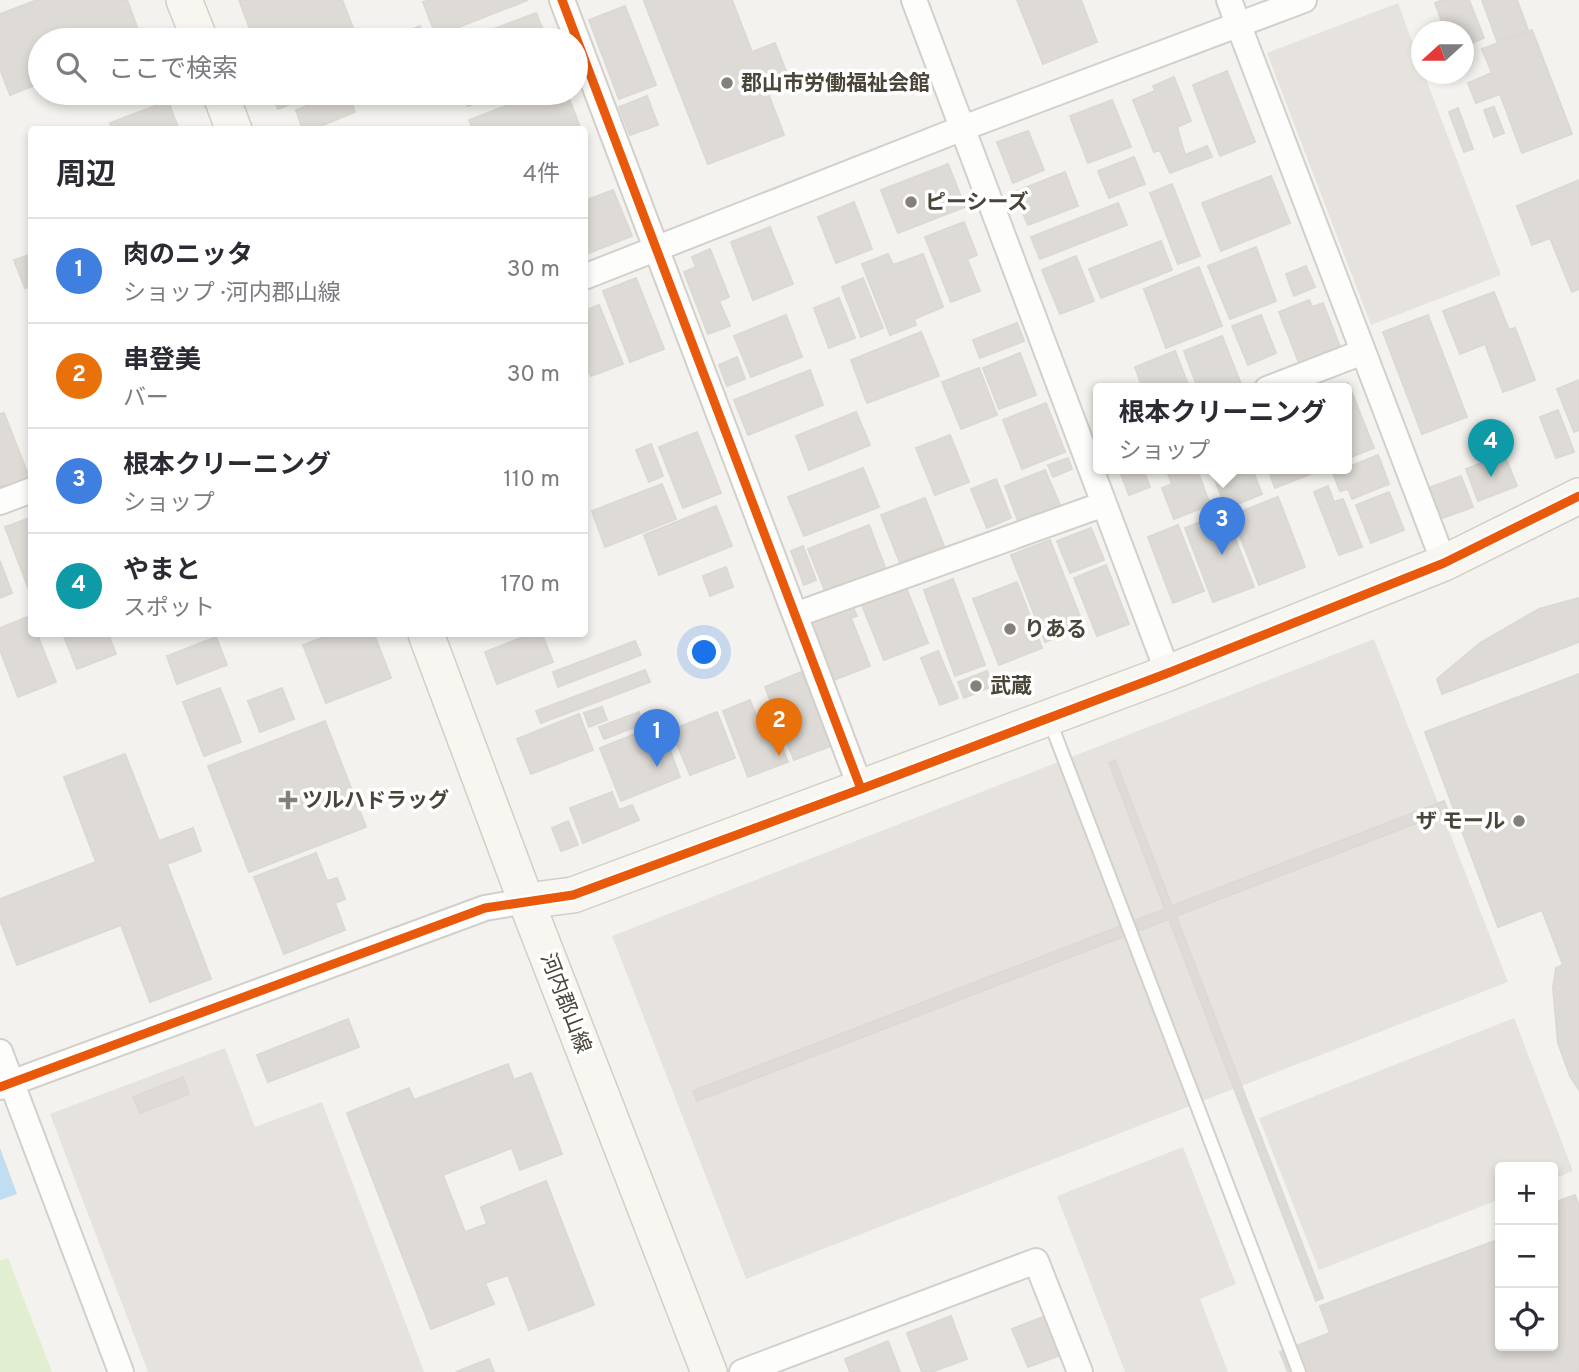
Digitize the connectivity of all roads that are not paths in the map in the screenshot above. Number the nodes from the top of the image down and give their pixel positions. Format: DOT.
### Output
graph roads {
  1 [pos="184,0"];
  2 [pos="562,0"];
  3 [pos="914,0"];
  4 [pos="1228,0"];
  5 [pos="1304,0"];
  6 [pos="1238,26"];
  7 [pos="195,28"];
  8 [pos="573,28"];
  9 [pos="588,69"];
  10 [pos="225,105"];
  11 [pos="232,126"];
  12 [pos="963,128"];
  13 [pos="656,250"];
  14 [pos="588,276"];
  15 [pos="1363,352"];
  16 [pos="1283,383"];
  17 [pos="1092,456"];
  18 [pos="1096,474"];
  19 [pos="28,492"];
  20 [pos="1579,496"];
  21 [pos="0,502"];
  22 [pos="1104,504"];
  23 [pos="1444,563"];
  24 [pos="795,615"];
  25 [pos="427,637"];
  26 [pos="1168,673"];
  27 [pos="1049,718"];
  28 [pos="862,789"];
  29 [pos="526,901"];
  30 [pos="0,1052"];
  31 [pos="6,1085"];
  32 [pos="121,1372"];
  33 [pos="709,1372"];
  34 [pos="742,1372"];
  35 [pos="1080,1372"];
  36 [pos="1299,1372"];
  1 -- 7 [label="street"];
  2 -- 8 [label="street"];
  3 -- 12 [label="street"];
  4 -- 6 [label="street"];
  5 -- 6 [label="street"];
  6 -- 12 [label="street"];
  6 -- 15 [label="street"];
  9 -- 13 [label="street"];
  10 -- 11 [label="street"];
  12 -- 13 [label="street"];
  12 -- 17 [label="street"];
  13 -- 14 [label="street"];
  13 -- 24 [label="street"];
  15 -- 16 [label="street"];
  15 -- 23 [label="street"];
  18 -- 22 [label="street"];
  19 -- 21 [label="street"];
  20 -- 23 [label="street"];
  22 -- 24 [label="street"];
  22 -- 26 [label="street"];
  23 -- 26 [label="street"];
  24 -- 28 [label="street"];
  25 -- 29 [label="street, 河内郡山線"];
  26 -- 27 [label="street"];
  27 -- 28 [label="street"];
  27 -- 36 [label="lane"];
  28 -- 29 [label="street"];
  29 -- 31 [label="street"];
  29 -- 33 [label="street, 河内郡山線"];
  30 -- 31 [label="street"];
  31 -- 32 [label="street"];
  34 -- 35 [label="street"];
}
